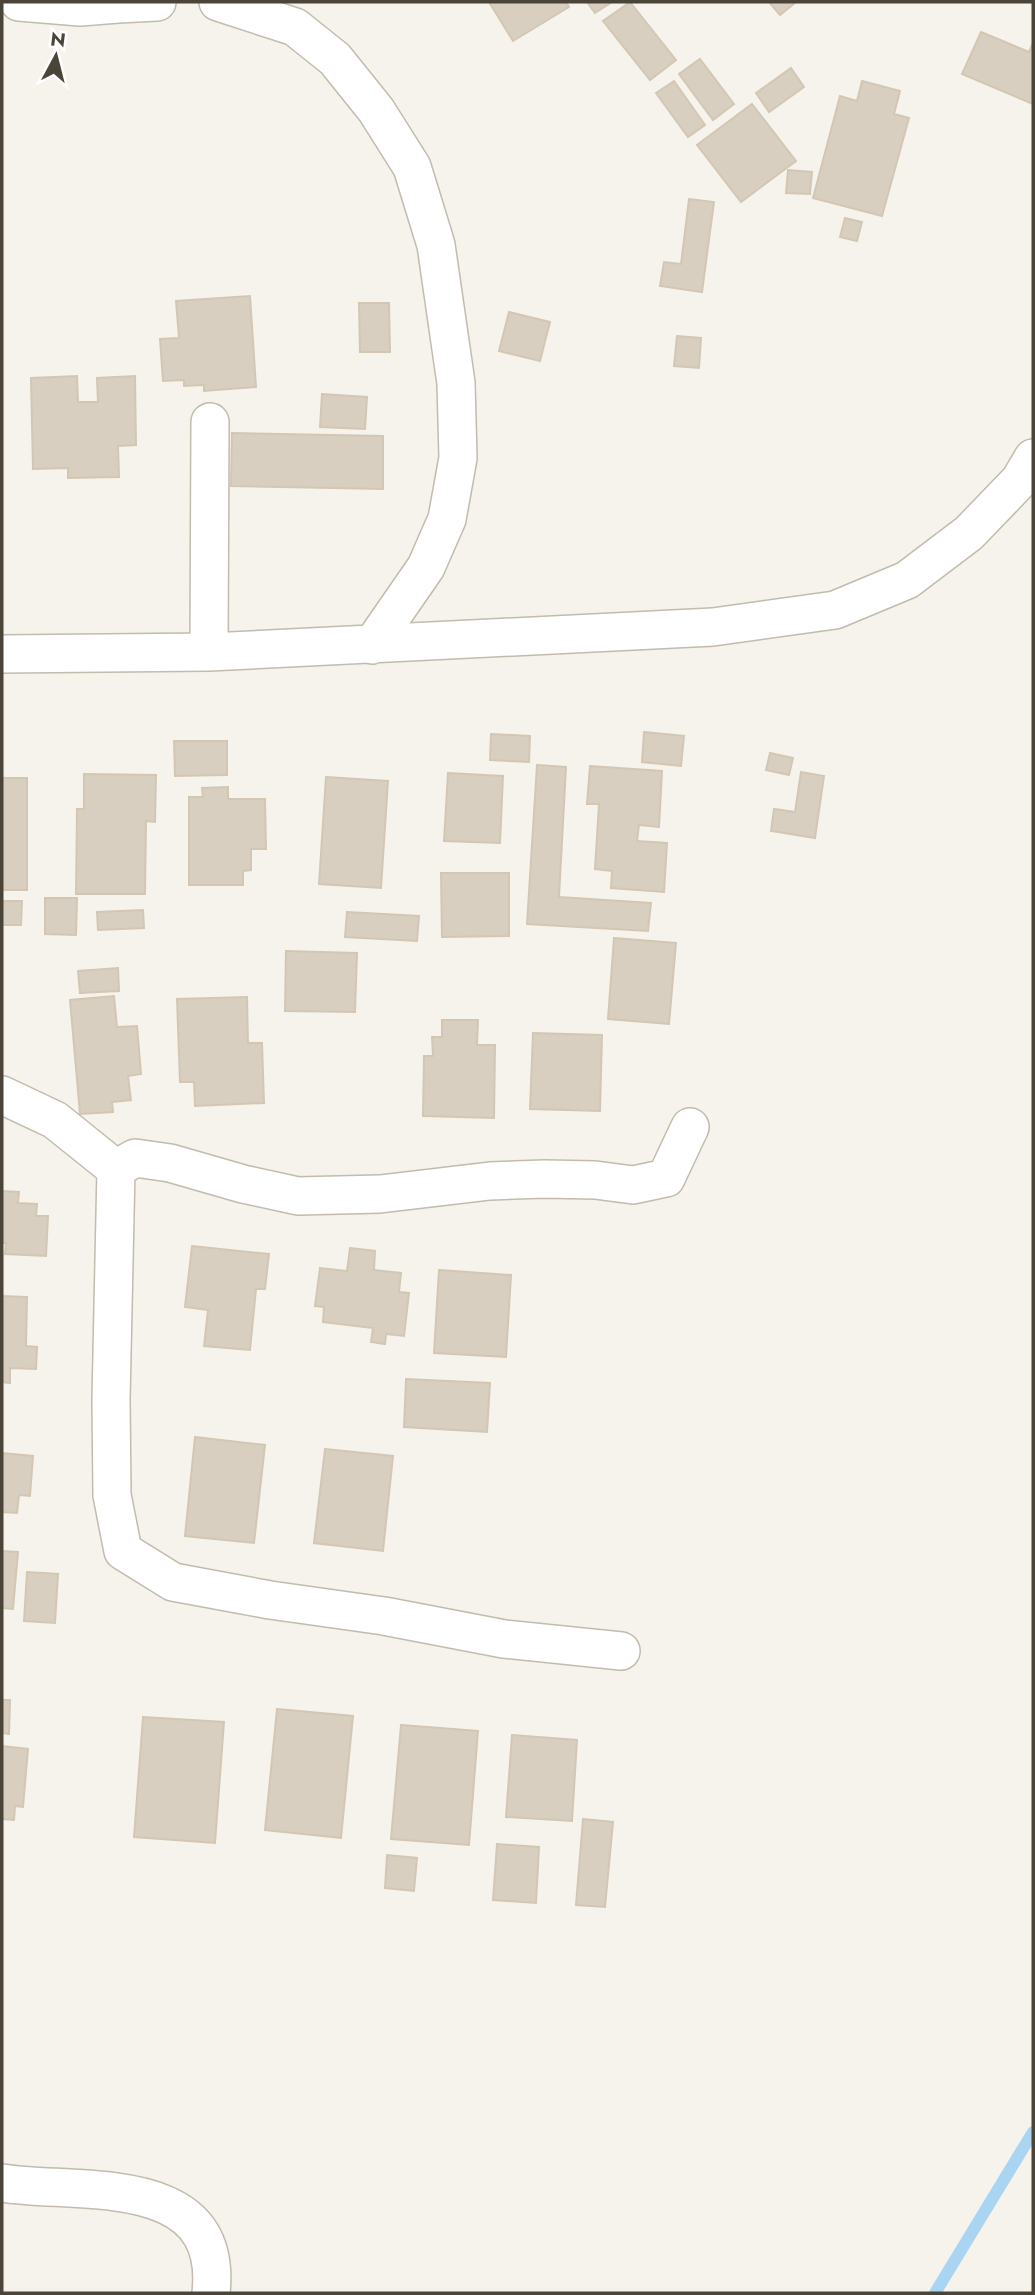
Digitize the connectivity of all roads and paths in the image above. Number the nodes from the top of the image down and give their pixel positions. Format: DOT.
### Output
graph roads {
  1 [pos="19,2"];
  2 [pos="157,2"];
  3 [pos="218,2"];
  4 [pos="118,3"];
  5 [pos="210,422"];
  6 [pos="1033,458"];
  7 [pos="372,645"];
  8 [pos="209,652"];
  9 [pos="2,654"];
  10 [pos="2,1095"];
  11 [pos="690,1127"];
  12 [pos="116,1169"];
  13 [pos="621,1651"];
  14 [pos="2,2183"];
  15 [pos="211,2293"];
  1 -- 4 [label="street"];
  2 -- 4 [label="street"];
  3 -- 7 [label="street"];
  5 -- 8 [label="street"];
  6 -- 7 [label="street"];
  7 -- 8 [label="street"];
  8 -- 9 [label="street"];
  10 -- 12 [label="street"];
  11 -- 12 [label="street"];
  12 -- 13 [label="street"];
  14 -- 15 [label="street"];
}
